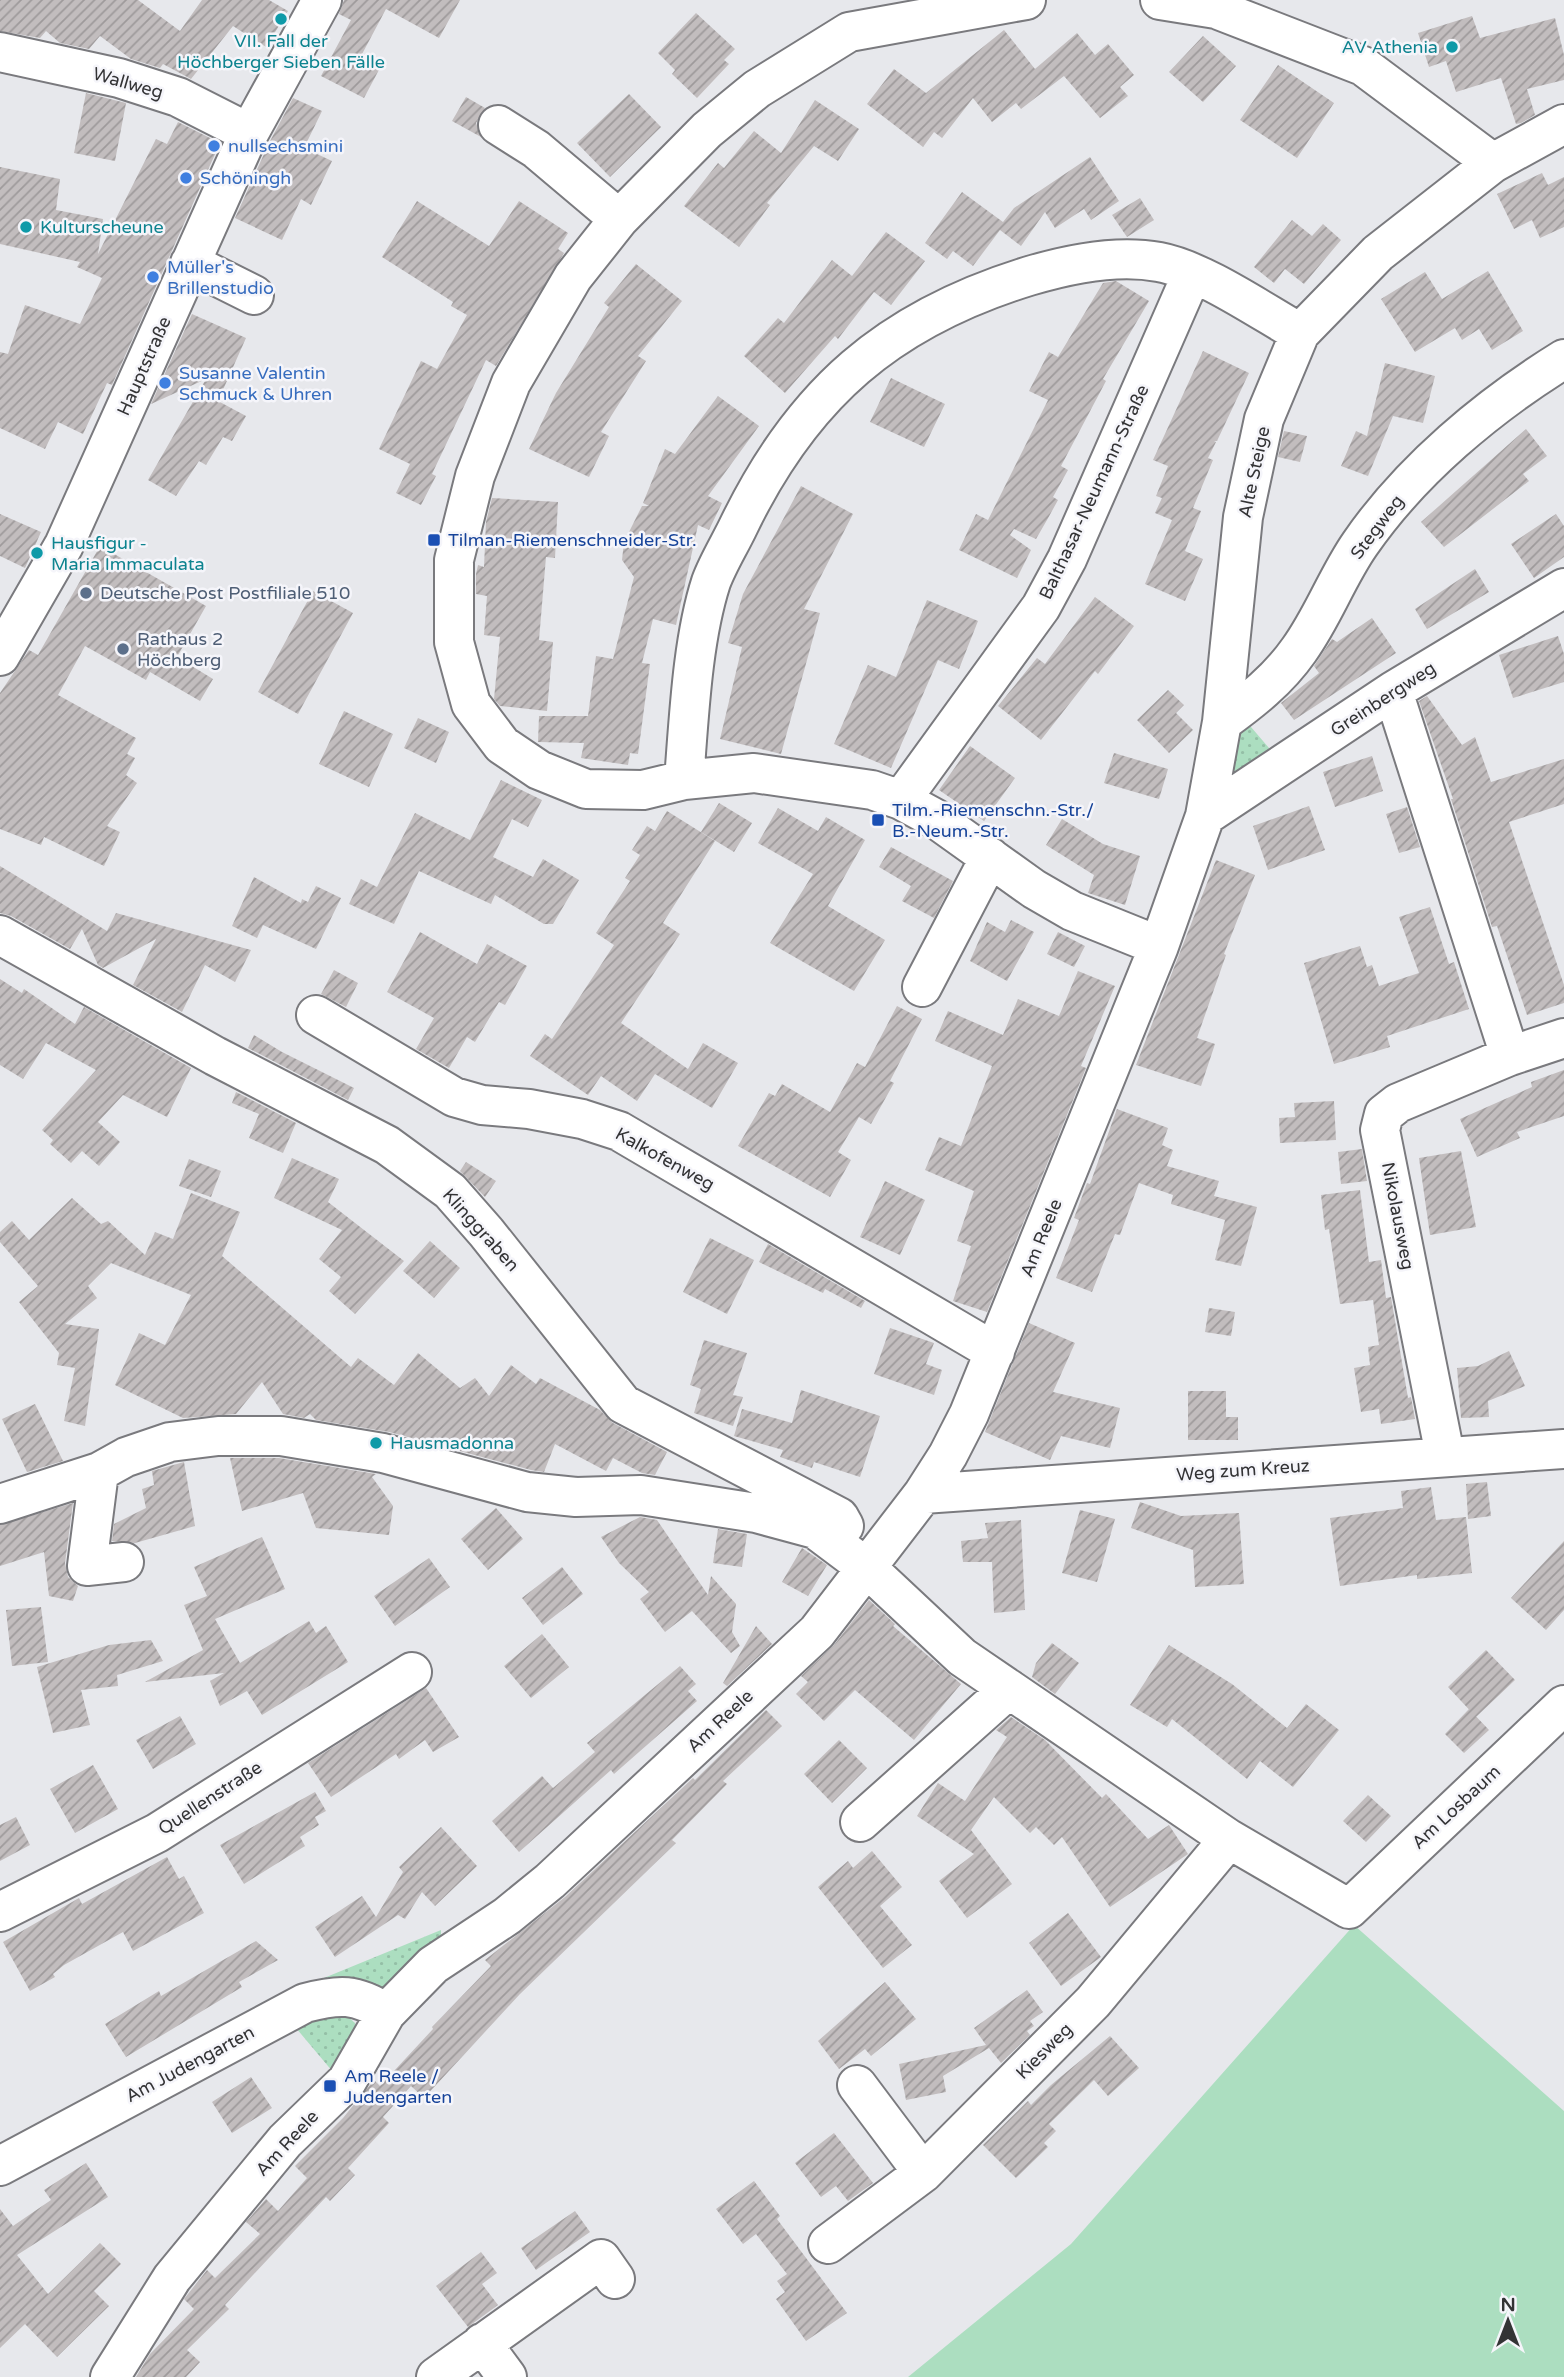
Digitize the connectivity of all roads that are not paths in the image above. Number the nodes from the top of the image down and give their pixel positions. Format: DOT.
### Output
graph roads {
  1 [pos="322,0"];
  2 [pos="1026,0"];
  3 [pos="1160,0"];
  4 [pos="852,16"];
  5 [pos="0,52"];
  6 [pos="1564,124"];
  7 [pos="498,125"];
  8 [pos="249,133"];
  9 [pos="1493,163"];
  10 [pos="619,219"];
  11 [pos="190,263"];
  12 [pos="1192,274"];
  13 [pos="254,295"];
  14 [pos="1300,333"];
  15 [pos="1564,359"];
  16 [pos="1564,588"];
  17 [pos="0,656"];
  18 [pos="1393,691"];
  19 [pos="1222,722"];
  20 [pos="684,780"];
  21 [pos="901,800"];
  22 [pos="1205,816"];
  23 [pos="990,857"];
  24 [pos="0,935"];
  25 [pos="1159,946"];
  26 [pos="922,987"];
  27 [pos="316,1015"];
  28 [pos="1564,1038"];
  29 [pos="1510,1056"];
  30 [pos="995,1352"];
  31 [pos="1564,1448"];
  32 [pos="1445,1455"];
  33 [pos="99,1472"];
  34 [pos="923,1494"];
  35 [pos="0,1504"];
  36 [pos="124,1562"];
  37 [pos="867,1567"];
  38 [pos="412,1672"];
  39 [pos="1009,1689"];
  40 [pos="1564,1705"];
  41 [pos="860,1822"];
  42 [pos="1229,1839"];
  43 [pos="0,1912"];
  44 [pos="386,2013"];
  45 [pos="857,2085"];
  46 [pos="0,2166"];
  47 [pos="923,2173"];
  48 [pos="828,2244"];
  49 [pos="615,2278"];
  50 [pos="482,2343"];
  51 [pos="110,2377"];
  52 [pos="436,2377"];
  53 [pos="508,2377"];
  1 -- 8 [label="street, Hauptstraße"];
  2 -- 4 [label="street"];
  3 -- 9 [label="street"];
  4 -- 10 [label="street"];
  5 -- 8 [label="street, Wallweg"];
  6 -- 9 [label="street, Alte Steige"];
  7 -- 10 [label="street"];
  8 -- 11 [label="street, Hauptstraße"];
  9 -- 14 [label="street, Alte Steige"];
  10 -- 20 [label="street"];
  11 -- 13 [label="street"];
  11 -- 17 [label="street, Hauptstraße"];
  12 -- 14 [label="street"];
  12 -- 20 [label="street"];
  12 -- 21 [label="street, Balthasar-Neumann-Straße"];
  14 -- 19 [label="street, Alte Steige"];
  15 -- 19 [label="street, Stegweg"];
  16 -- 18 [label="street, Greinbergweg"];
  18 -- 22 [label="street, Greinbergweg"];
  18 -- 29 [label="street"];
  19 -- 22 [label="street, Alte Steige"];
  20 -- 21 [label="street"];
  21 -- 23 [label="street"];
  22 -- 25 [label="street, Alte Steige"];
  23 -- 25 [label="street"];
  23 -- 26 [label="street"];
  24 -- 37 [label="street, Klinggraben"];
  25 -- 30 [label="street, Am Reele"];
  27 -- 30 [label="street, Kalkofenweg"];
  28 -- 29 [label="street, Nikolausweg"];
  29 -- 32 [label="street, Nikolausweg"];
  30 -- 34 [label="street, Am Reele"];
  31 -- 32 [label="street, Weg zum Kreuz"];
  32 -- 34 [label="street, Weg zum Kreuz"];
  33 -- 35 [label="street"];
  33 -- 36 [label="street"];
  33 -- 37 [label="street"];
  34 -- 37 [label="street, Am Reele"];
  37 -- 39 [label="street"];
  37 -- 44 [label="street, Am Reele"];
  38 -- 43 [label="street, Quellenstraße"];
  39 -- 41 [label="street"];
  39 -- 42 [label="street"];
  40 -- 42 [label="street, Am Losbaum"];
  42 -- 47 [label="street, Kiesweg"];
  44 -- 46 [label="street, Am Judengarten"];
  44 -- 51 [label="street, Am Reele"];
  45 -- 47 [label="street"];
  47 -- 48 [label="street, Kiesweg"];
  49 -- 50 [label="street"];
  50 -- 52 [label="street"];
  50 -- 53 [label="street"];
}
